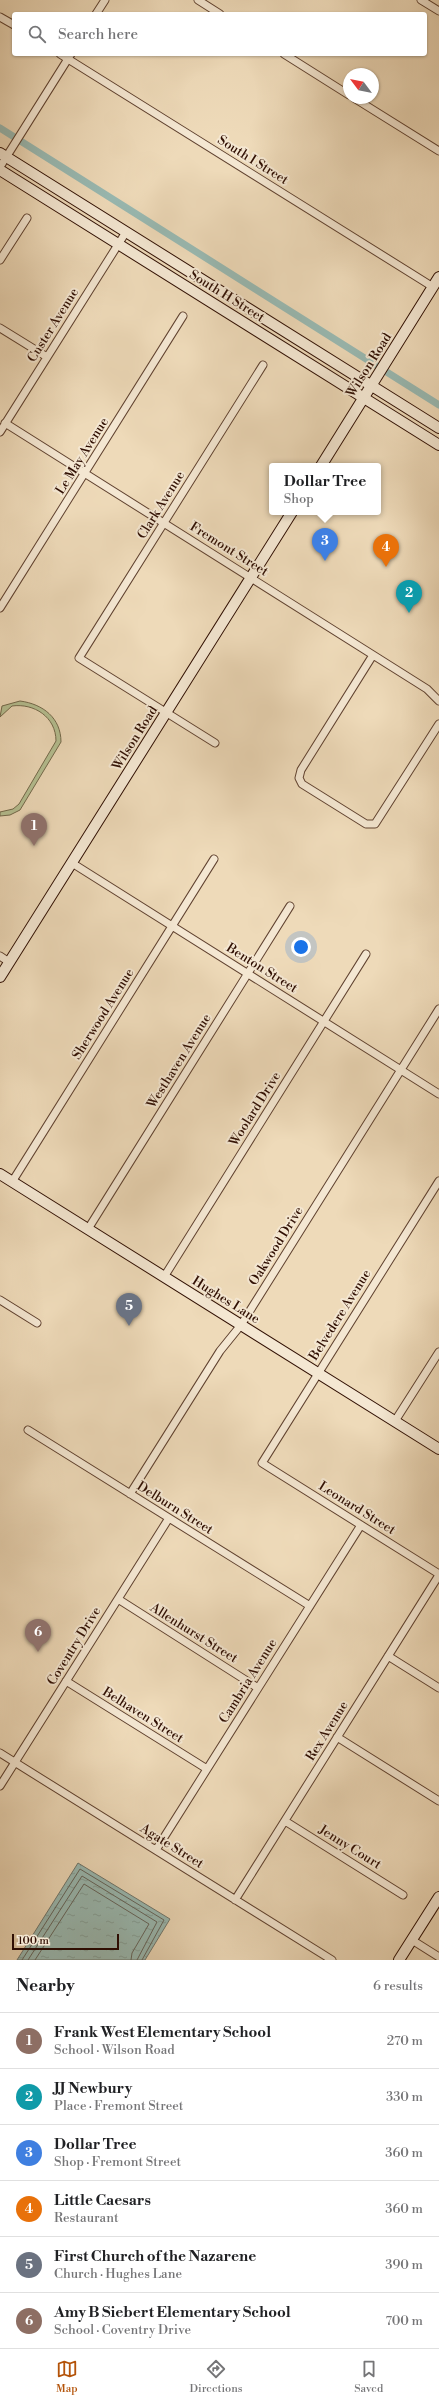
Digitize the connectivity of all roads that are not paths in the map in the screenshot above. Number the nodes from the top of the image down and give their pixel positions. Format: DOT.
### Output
graph roads {
  1 [pos="104,0"];
  2 [pos="198,0"];
  3 [pos="421,0"];
  4 [pos="439,11"];
  5 [pos="97,12"];
  6 [pos="217,12"];
  7 [pos="0,16"];
  8 [pos="12,24"];
  9 [pos="69,56"];
  10 [pos="287,56"];
  11 [pos="343,91"];
  12 [pos="364,104"];
  13 [pos="439,151"];
  14 [pos="3,155"];
  15 [pos="0,169"];
  16 [pos="27,218"];
  17 [pos="126,232"];
  18 [pos="118,243"];
  19 [pos="0,260"];
  20 [pos="439,277"];
  21 [pos="433,287"];
  22 [pos="183,316"];
  23 [pos="0,328"];
  24 [pos="47,357"];
  25 [pos="263,366"];
  26 [pos="371,385"];
  27 [pos="363,398"];
  28 [pos="5,423"];
  29 [pos="439,428"];
  30 [pos="0,432"];
  31 [pos="439,445"];
  32 [pos="323,463"];
  33 [pos="85,473"];
  34 [pos="290,515"];
  35 [pos="164,523"];
  36 [pos="251,577"];
  37 [pos="0,608"];
  38 [pos="373,655"];
  39 [pos="438,700"];
  40 [pos="166,714"];
  41 [pos="439,724"];
  42 [pos="215,743"];
  43 [pos="214,859"];
  44 [pos="72,863"];
  45 [pos="290,906"];
  46 [pos="172,926"];
  47 [pos="366,954"];
  48 [pos="0,956"];
  49 [pos="9,962"];
  50 [pos="248,974"];
  51 [pos="0,977"];
  52 [pos="439,1009"];
  53 [pos="324,1021"];
  54 [pos="401,1070"];
  55 [pos="439,1094"];
  56 [pos="0,1174"];
  57 [pos="439,1181"];
  58 [pos="12,1182"];
  59 [pos="88,1229"];
  60 [pos="164,1276"];
  61 [pos="0,1300"];
  62 [pos="37,1323"];
  63 [pos="241,1325"];
  64 [pos="439,1352"];
  65 [pos="318,1373"];
  66 [pos="395,1422"];
  67 [pos="28,1430"];
  68 [pos="439,1449"];
  69 [pos="262,1463"];
  70 [pos="130,1494"];
  71 [pos="169,1518"];
  72 [pos="361,1525"];
  73 [pos="439,1574"];
  74 [pos="118,1599"];
  75 [pos="310,1606"];
  76 [pos="388,1656"];
  77 [pos="66,1681"];
  78 [pos="258,1688"];
  79 [pos="439,1688"];
  80 [pos="337,1737"];
  81 [pos="0,1753"];
  82 [pos="15,1762"];
  83 [pos="207,1769"];
  84 [pos="0,1786"];
  85 [pos="439,1801"];
  86 [pos="285,1820"];
  87 [pos="156,1850"];
  88 [pos="403,1894"];
  89 [pos="439,1897"];
  90 [pos="235,1900"];
  91 [pos="412,1940"];
  92 [pos="439,1957"];
  93 [pos="332,1960"];
  94 [pos="399,1960"];
  1 -- 5 [label="street"];
  2 -- 6 [label="street"];
  3 -- 4 [label="street"];
  7 -- 8 [label="street"];
  9 -- 14 [label="street"];
  9 -- 21 [label="street, South I Street"];
  10 -- 11 [label="street"];
  12 -- 13 [label="street"];
  14 -- 15 [label="street"];
  14 -- 17 [label="street, South H Street"];
  15 -- 18 [label="street, South H Street"];
  16 -- 19 [label="street"];
  17 -- 18 [label="street, Custer Avenue"];
  17 -- 26 [label="street, South H Street"];
  18 -- 24 [label="street, Custer Avenue"];
  18 -- 27 [label="street, South H Street"];
  20 -- 21 [label="street, Wilson Road"];
  21 -- 26 [label="street, Wilson Road"];
  22 -- 33 [label="street, Le May Avenue"];
  23 -- 24 [label="street"];
  24 -- 28 [label="street, Custer Avenue"];
  25 -- 35 [label="street, Clark Avenue"];
  26 -- 27 [label="street, Wilson Road"];
  26 -- 29 [label="street, South H Street"];
  27 -- 31 [label="street, South H Street"];
  27 -- 32 [label="street, Wilson Road"];
  28 -- 30 [label="street, Custer Avenue"];
  28 -- 33 [label="street, Fremont Street"];
  33 -- 35 [label="street, Fremont Street"];
  33 -- 37 [label="street, Le May Avenue"];
  34 -- 36 [label="street, Wilson Road"];
  35 -- 36 [label="street, Fremont Street"];
  35 -- 40 [label="street, Clark Avenue"];
  36 -- 38 [label="street, Fremont Street"];
  36 -- 40 [label="street, Wilson Road"];
  38 -- 39 [label="street, Fremont Street"];
  38 -- 41 [label="street"];
  40 -- 42 [label="street"];
  40 -- 44 [label="street, Wilson Road"];
  43 -- 46 [label="street, Sherwood Avenue"];
  44 -- 46 [label="street, Benton Street"];
  44 -- 49 [label="street, Wilson Road"];
  45 -- 50 [label="street, Westhaven Avenue"];
  46 -- 50 [label="street, Benton Street"];
  46 -- 58 [label="street, Sherwood Avenue"];
  47 -- 53 [label="street, Woolard Drive"];
  48 -- 49 [label="street"];
  49 -- 51 [label="street, Wilson Road"];
  50 -- 53 [label="street, Benton Street"];
  50 -- 59 [label="street, Westhaven Avenue"];
  52 -- 54 [label="street, Oakwood Drive"];
  53 -- 54 [label="street, Benton Street"];
  53 -- 60 [label="street, Woolard Drive"];
  54 -- 55 [label="street, Benton Street"];
  54 -- 63 [label="street, Oakwood Drive"];
  56 -- 58 [label="street, Hughes Lane"];
  57 -- 65 [label="street, Belvedere Avenue"];
  58 -- 59 [label="street, Hughes Lane"];
  59 -- 60 [label="street, Hughes Lane"];
  60 -- 63 [label="street, Hughes Lane"];
  61 -- 62 [label="street"];
  63 -- 65 [label="street, Hughes Lane"];
  63 -- 70 [label="street, Oakwood Drive"];
  64 -- 66 [label="street"];
  65 -- 66 [label="street, Hughes Lane"];
  65 -- 69 [label="street, Belvedere Avenue"];
  66 -- 68 [label="street, Hughes Lane"];
  67 -- 70 [label="street, Delburn Street"];
  69 -- 72 [label="street, Leonard Street"];
  70 -- 71 [label="street, Delburn Street"];
  71 -- 74 [label="street, Coventry Drive"];
  71 -- 75 [label="street, Delburn Street"];
  72 -- 73 [label="street, Leonard Street"];
  72 -- 75 [label="street, Cambria Avenue"];
  73 -- 76 [label="street, Rex Avenue"];
  74 -- 77 [label="street, Coventry Drive"];
  74 -- 78 [label="street, Allenhurst Street"];
  75 -- 78 [label="street, Cambria Avenue"];
  76 -- 79 [label="street"];
  76 -- 80 [label="street, Rex Avenue"];
  77 -- 82 [label="street, Coventry Drive"];
  77 -- 83 [label="street, Belhaven Street"];
  78 -- 83 [label="street, Cambria Avenue"];
  80 -- 85 [label="street"];
  80 -- 86 [label="street, Rex Avenue"];
  81 -- 82 [label="street, Agate Street"];
  82 -- 84 [label="street, Coventry Drive"];
  82 -- 87 [label="street, Agate Street"];
  83 -- 87 [label="street, Cambria Avenue"];
  86 -- 88 [label="street, Jenny Court"];
  86 -- 90 [label="street, Rex Avenue"];
  87 -- 90 [label="street, Agate Street"];
  89 -- 91 [label="street"];
  90 -- 93 [label="street, Agate Street"];
  91 -- 92 [label="street"];
  91 -- 94 [label="street"];
}
